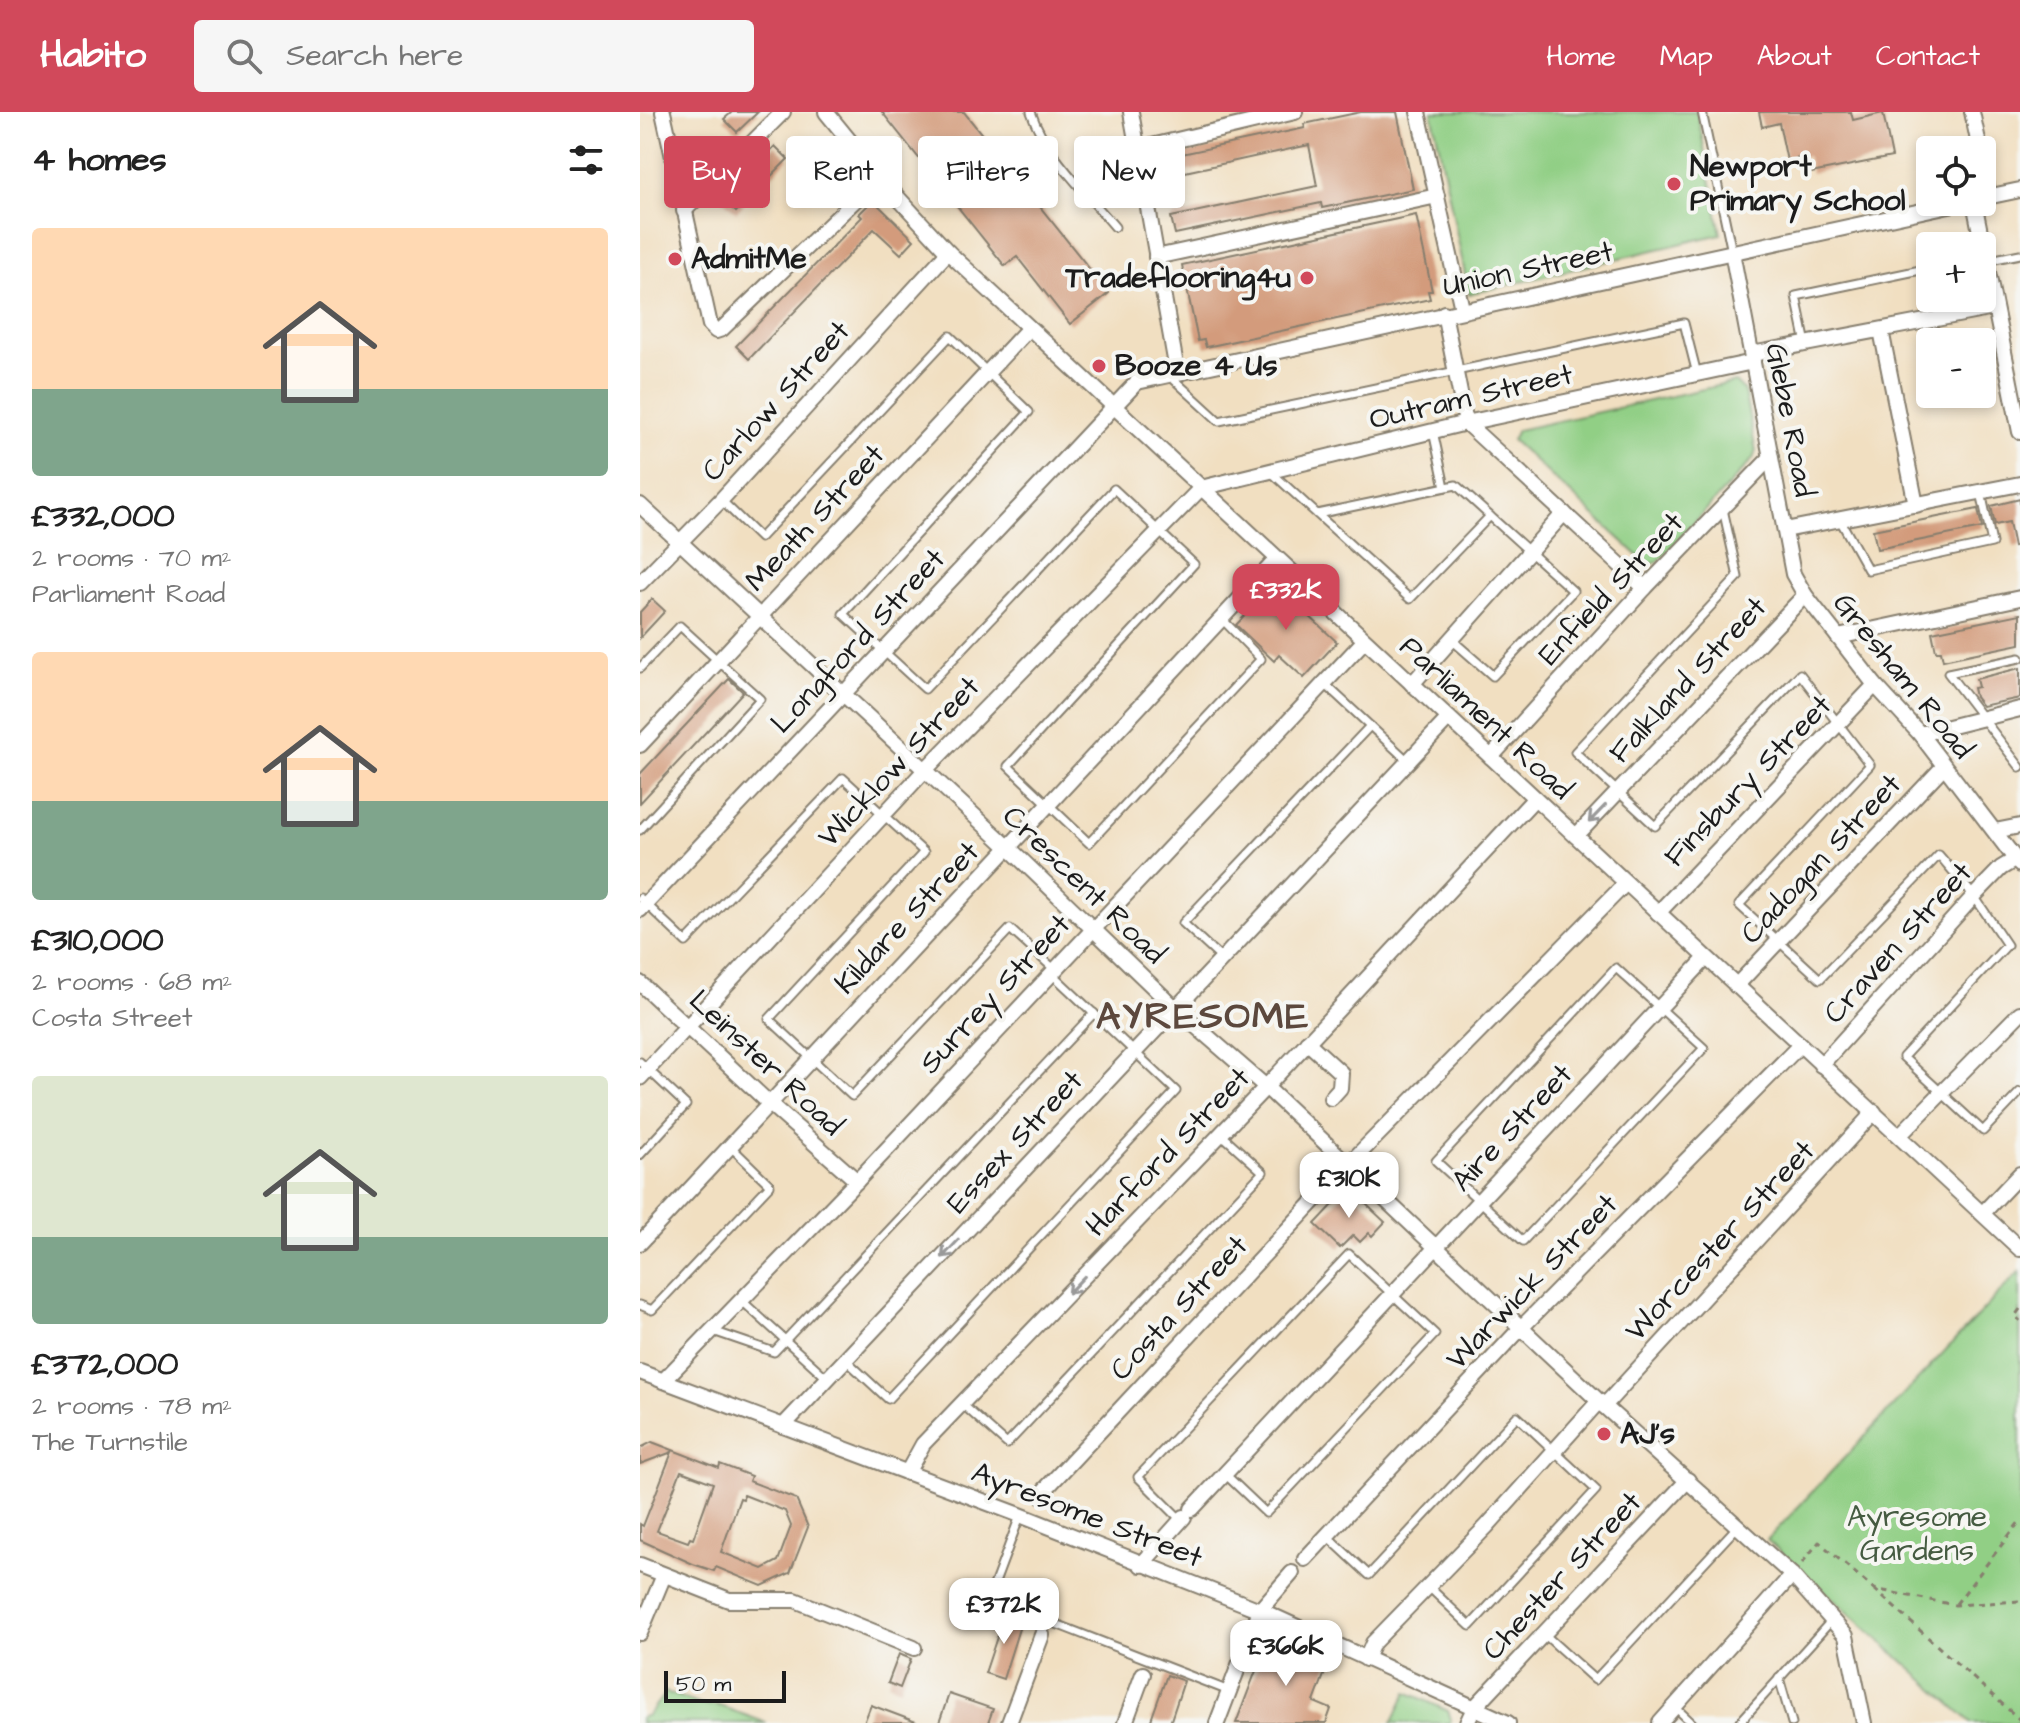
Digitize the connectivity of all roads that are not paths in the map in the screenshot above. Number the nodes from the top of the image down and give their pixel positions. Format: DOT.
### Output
graph roads {
  1 [pos="663,112"];
  2 [pos="783,112"];
  3 [pos="826,112"];
  4 [pos="1031,112"];
  5 [pos="1131,112"];
  6 [pos="1295,112"];
  7 [pos="1418,112"];
  8 [pos="1702,112"];
  9 [pos="1972,112"];
  10 [pos="846,136"];
  11 [pos="1136,136"];
  12 [pos="1977,136"];
  13 [pos="1185,138"];
  14 [pos="2020,190"];
  15 [pos="1996,195"];
  16 [pos="1437,196"];
  17 [pos="902,202"];
  18 [pos="847,208"];
  19 [pos="1148,208"];
  20 [pos="684,211"];
  21 [pos="1916,212"];
  22 [pos="1115,227"];
  23 [pos="948,252"];
  24 [pos="1732,252"];
  25 [pos="2020,254"];
  26 [pos="1156,257"];
  27 [pos="1996,259"];
  28 [pos="1916,271"];
  29 [pos="1462,309"];
  30 [pos="1943,312"];
  31 [pos="1974,312"];
  32 [pos="1995,312"];
  33 [pos="1444,313"];
  34 [pos="1944,318"];
  35 [pos="1029,328"];
  36 [pos="1881,330"];
  37 [pos="1806,344"];
  38 [pos="1752,358"];
  39 [pos="1455,371"];
  40 [pos="989,372"];
  41 [pos="1173,373"];
  42 [pos="1697,374"];
  43 [pos="1113,406"];
  44 [pos="1466,423"];
  45 [pos="2019,428"];
  46 [pos="1433,431"];
  47 [pos="1771,457"];
  48 [pos="1271,472"];
  49 [pos="2020,484"];
  50 [pos="1445,487"];
  51 [pos="1201,488"];
  52 [pos="1981,492"];
  53 [pos="721,500"];
  54 [pos="640,505"];
  55 [pos="1916,505"];
  56 [pos="1723,507"];
  57 [pos="1564,513"];
  58 [pos="1317,514"];
  59 [pos="1490,516"];
  60 [pos="1840,520"];
  61 [pos="1785,530"];
  62 [pos="1159,531"];
  63 [pos="679,543"];
  64 [pos="1530,552"];
  65 [pos="1277,559"];
  66 [pos="640,583"];
  67 [pos="1645,588"];
  68 [pos="1805,595"];
  69 [pos="2020,598"];
  70 [pos="759,616"];
  71 [pos="1222,619"];
  72 [pos="1838,637"];
  73 [pos="1452,640"];
  74 [pos="1364,641"];
  75 [pos="884,652"];
  76 [pos="2020,658"];
  77 [pos="718,661"];
  78 [pos="640,668"];
  79 [pos="1325,684"];
  80 [pos="1412,684"];
  81 [pos="1875,685"];
  82 [pos="843,695"];
  83 [pos="2020,709"];
  84 [pos="1449,718"];
  85 [pos="1981,718"];
  86 [pos="1838,724"];
  87 [pos="1370,726"];
  88 [pos="1920,734"];
  89 [pos="640,745"];
  90 [pos="1491,757"];
  91 [pos="1408,761"];
  92 [pos="1943,767"];
  93 [pos="2020,767"];
  94 [pos="925,770"];
  95 [pos="1617,793"];
  96 [pos="1535,798"];
  97 [pos="1049,804"];
  98 [pos="884,815"];
  99 [pos="2020,826"];
  100 [pos="640,830"];
  101 [pos="1995,831"];
  102 [pos="1576,836"];
  103 [pos="1008,847"];
  104 [pos="2018,862"];
  105 [pos="1626,883"];
  106 [pos="1974,896"];
  107 [pos="642,904"];
  108 [pos="1658,913"];
  109 [pos="1092,928"];
  110 [pos="1780,942"];
  111 [pos="1706,958"];
  112 [pos="1223,960"];
  113 [pos="1052,971"];
  114 [pos="640,983"];
  115 [pos="1736,986"];
  116 [pos="1659,1008"];
  117 [pos="1176,1009"];
  118 [pos="1094,1013"];
  119 [pos="2020,1013"];
  120 [pos="688,1027"];
  121 [pos="1307,1042"];
  122 [pos="1800,1045"];
  123 [pos="1136,1052"];
  124 [pos="812,1059"];
  125 [pos="1821,1065"];
  126 [pos="643,1070"];
  127 [pos="1266,1087"];
  128 [pos="2020,1092"];
  129 [pos="1942,1095"];
  130 [pos="1331,1098"];
  131 [pos="770,1104"];
  132 [pos="1874,1112"];
  133 [pos="1221,1134"];
  134 [pos="1900,1135"];
  135 [pos="730,1146"];
  136 [pos="640,1155"];
  137 [pos="1347,1166"];
  138 [pos="2020,1174"];
  139 [pos="857,1181"];
  140 [pos="1480,1201"];
  141 [pos="1983,1213"];
  142 [pos="640,1243"];
  143 [pos="1436,1247"];
  144 [pos="2020,1249"];
  145 [pos="1393,1294"];
  146 [pos="741,1300"];
  147 [pos="640,1305"];
  148 [pos="1521,1328"];
  149 [pos="711,1331"];
  150 [pos="786,1340"];
  151 [pos="846,1360"];
  152 [pos="640,1372"];
  153 [pos="828,1379"];
  154 [pos="663,1381"];
  155 [pos="962,1404"];
  156 [pos="1602,1404"];
  157 [pos="783,1426"];
  158 [pos="1555,1451"];
  159 [pos="907,1473"];
  160 [pos="1225,1474"];
  161 [pos="1688,1480"];
  162 [pos="1040,1495"];
  163 [pos="1020,1515"];
  164 [pos="1186,1515"];
  165 [pos="1737,1527"];
  166 [pos="1327,1536"];
  167 [pos="1305,1559"];
  168 [pos="640,1565"];
  169 [pos="1141,1565"];
  170 [pos="1292,1573"];
  171 [pos="664,1575"];
  172 [pos="1792,1575"];
  173 [pos="1428,1587"];
  174 [pos="1260,1610"];
  175 [pos="1832,1620"];
  176 [pos="640,1633"];
  177 [pos="1544,1634"];
  178 [pos="1042,1635"];
  179 [pos="914,1648"];
  180 [pos="1366,1659"];
  181 [pos="1143,1674"];
  182 [pos="1779,1678"];
  183 [pos="1229,1691"];
  184 [pos="1675,1707"];
  185 [pos="1474,1708"];
  186 [pos="1009,1723"];
  187 [pos="1125,1723"];
  188 [pos="1217,1723"];
  189 [pos="1467,1723"];
  190 [pos="1508,1723"];
  191 [pos="1660,1723"];
  192 [pos="1692,1723"];
  193 [pos="1739,1723"];
  194 [pos="1792,1723"];
  195 [pos="1864,1723"];
  1 -- 20 [label="street"];
  2 -- 20 [label="street"];
  3 -- 10 [label="street, Parliament Road"];
  4 -- 22 [label="lane"];
  5 -- 11 [label="street"];
  6 -- 13 [label="street"];
  7 -- 16 [label="street"];
  8 -- 24 [label="lane"];
  9 -- 12 [label="street"];
  14 -- 15 [label="street"];
  16 -- 26 [label="street"];
  16 -- 29 [label="street"];
  17 -- 23 [label="street, Parliament Road"];
  18 -- 20 [label="street"];
  19 -- 26 [label="street"];
  21 -- 24 [label="street, Union Street"];
  23 -- 35 [label="street, Parliament Road"];
  23 -- 53 [label="street, Carlow Street"];
  24 -- 29 [label="street, Union Street"];
  24 -- 38 [label="street, Glebe Road"];
  25 -- 27 [label="lane"];
  26 -- 41 [label="street"];
  28 -- 37 [label="lane"];
  29 -- 33 [label="street, Union Street"];
  30 -- 34 [label="lane"];
  31 -- 34 [label="street, Outram Street"];
  32 -- 45 [label="street"];
  33 -- 39 [label="street"];
  33 -- 41 [label="street, Union Street"];
  34 -- 36 [label="street, Outram Street"];
  35 -- 40 [label="street, Meath Street"];
  35 -- 43 [label="street, Parliament Road"];
  36 -- 37 [label="street, Outram Street"];
  36 -- 55 [label="street"];
  37 -- 38 [label="street, Outram Street"];
  38 -- 42 [label="street, Outram Street"];
  38 -- 47 [label="street, Glebe Road"];
  39 -- 41 [label="lane"];
  39 -- 42 [label="lane"];
  39 -- 44 [label="street"];
  40 -- 53 [label="lane"];
  40 -- 70 [label="street, Meath Street"];
  40 -- 75 [label="lane"];
  41 -- 43 [label="street, Union Street"];
  42 -- 44 [label="street, Outram Street"];
  43 -- 51 [label="street, Parliament Road"];
  43 -- 75 [label="street, Longford Street"];
  44 -- 46 [label="street, Outram Street"];
  44 -- 57 [label="street"];
  46 -- 48 [label="street, Outram Street"];
  46 -- 50 [label="lane"];
  47 -- 56 [label="street, Enfield Street"];
  47 -- 61 [label="street, Glebe Road"];
  48 -- 51 [label="street, Outram Street"];
  48 -- 58 [label="lane"];
  49 -- 52 [label="street"];
  50 -- 58 [label="lane"];
  50 -- 59 [label="lane"];
  51 -- 62 [label="street, Wicklow Street"];
  51 -- 65 [label="street, Parliament Road"];
  52 -- 55 [label="street"];
  52 -- 60 [label="lane"];
  53 -- 63 [label="street, Carlow Street"];
  54 -- 63 [label="street, Crescent Road"];
  55 -- 60 [label="street"];
  56 -- 67 [label="street, Enfield Street"];
  56 -- 95 [label="lane"];
  57 -- 64 [label="street"];
  57 -- 67 [label="street"];
  58 -- 59 [label="lane"];
  59 -- 64 [label="lane"];
  60 -- 61 [label="street"];
  61 -- 68 [label="street, Glebe Road"];
  62 -- 75 [label="lane"];
  62 -- 94 [label="street, Wicklow Street"];
  62 -- 97 [label="lane"];
  63 -- 66 [label="street, Carlow Street"];
  63 -- 70 [label="street, Crescent Road"];
  64 -- 73 [label="street"];
  64 -- 73 [label="lane"];
  65 -- 71 [label="street, Kildare Street"];
  65 -- 74 [label="street, Parliament Road"];
  67 -- 90 [label="street, Enfield Street"];
  68 -- 72 [label="street, Gresham Road"];
  68 -- 95 [label="street, Falkland Street"];
  69 -- 72 [label="street"];
  70 -- 77 [label="street, Meath Street"];
  70 -- 82 [label="street, Crescent Road"];
  71 -- 97 [label="street, Kildare Street"];
  71 -- 97 [label="lane"];
  72 -- 81 [label="street, Gresham Road"];
  73 -- 80 [label="street"];
  74 -- 79 [label="street, Surrey Street"];
  74 -- 80 [label="street, Parliament Road"];
  75 -- 82 [label="street, Longford Street"];
  76 -- 85 [label="lane"];
  77 -- 78 [label="lane"];
  77 -- 89 [label="street, Meath Street"];
  77 -- 100 [label="lane"];
  79 -- 87 [label="lane"];
  79 -- 109 [label="street, Surrey Street"];
  80 -- 84 [label="street, Parliament Road"];
  81 -- 86 [label="street, Finsbury Street"];
  81 -- 88 [label="street, Gresham Road"];
  82 -- 94 [label="street, Crescent Road"];
  82 -- 107 [label="street, Longford Street"];
  83 -- 85 [label="street"];
  84 -- 90 [label="street, Parliament Road"];
  84 -- 91 [label="street, Essex Street"];
  85 -- 88 [label="street"];
  85 -- 93 [label="lane"];
  86 -- 95 [label="lane"];
  86 -- 108 [label="street, Finsbury Street"];
  86 -- 110 [label="lane"];
  87 -- 91 [label="lane"];
  87 -- 112 [label="lane"];
  88 -- 92 [label="street, Gresham Road"];
  90 -- 96 [label="street, Parliament Road"];
  91 -- 112 [label="street, Essex Street"];
  92 -- 101 [label="street, Gresham Road"];
  92 -- 110 [label="street, Cadogan Street"];
  94 -- 98 [label="street, Wicklow Street"];
  94 -- 103 [label="street, Crescent Road"];
  95 -- 102 [label="street, Falkland Street, one-way"];
  96 -- 102 [label="street, Parliament Road"];
  96 -- 121 [label="street, Harford Street"];
  97 -- 103 [label="street, Kildare Street"];
  98 -- 107 [label="lane"];
  98 -- 120 [label="street, Wicklow Street"];
  98 -- 124 [label="lane"];
  99 -- 101 [label="street"];
  101 -- 104 [label="street, Gresham Road"];
  102 -- 105 [label="street, Parliament Road"];
  103 -- 109 [label="street, Crescent Road"];
  103 -- 124 [label="street, Kildare Street"];
  104 -- 106 [label="street, Craven Street"];
  105 -- 108 [label="street, Parliament Road"];
  105 -- 137 [label="street, Costa Street"];
  106 -- 110 [label="lane"];
  106 -- 125 [label="street, Craven Street"];
  106 -- 129 [label="lane"];
  108 -- 111 [label="street, Parliament Road"];
  109 -- 113 [label="street, Surrey Street"];
  109 -- 117 [label="street, Crescent Road"];
  110 -- 115 [label="street, Cadogan Street"];
  111 -- 115 [label="street, Parliament Road"];
  111 -- 116 [label="street, Aire Street"];
  112 -- 117 [label="street, Essex Street"];
  113 -- 118 [label="lane"];
  113 -- 124 [label="lane"];
  113 -- 139 [label="street, Surrey Street"];
  114 -- 120 [label="street, Leinster Road"];
  115 -- 122 [label="street, Parliament Road"];
  116 -- 140 [label="street, Aire Street"];
  116 -- 140 [label="lane"];
  116 -- 140 [label="lane"];
  117 -- 123 [label="street, Essex Street"];
  117 -- 127 [label="street, Crescent Road"];
  118 -- 123 [label="lane"];
  118 -- 150 [label="lane"];
  119 -- 129 [label="street"];
  120 -- 126 [label="street, Wicklow Street"];
  120 -- 131 [label="street, Leinster Road"];
  121 -- 127 [label="street, Harford Street"];
  121 -- 130 [label="street"];
  122 -- 125 [label="street, Parliament Road"];
  122 -- 148 [label="street, Warwick Street"];
  123 -- 151 [label="street, Essex Street, one-way"];
  123 -- 151 [label="lane"];
  124 -- 131 [label="street, Kildare Street"];
  125 -- 132 [label="street, Parliament Road"];
  126 -- 136 [label="lane"];
  127 -- 133 [label="street, Harford Street"];
  127 -- 137 [label="street, Crescent Road"];
  128 -- 129 [label="lane"];
  129 -- 134 [label="street"];
  131 -- 135 [label="street, Kildare Street"];
  131 -- 139 [label="street, Leinster Road"];
  132 -- 134 [label="street, Parliament Road"];
  132 -- 156 [label="street, Worcester Street"];
  133 -- 155 [label="street, Harford Street, one-way"];
  133 -- 155 [label="lane"];
  134 -- 141 [label="street, Parliament Road"];
  135 -- 142 [label="street, Kildare Street"];
  135 -- 147 [label="lane"];
  137 -- 143 [label="street, Crescent Road"];
  137 -- 162 [label="street, Costa Street"];
  138 -- 141 [label="street"];
  139 -- 146 [label="street, Surrey Street"];
  140 -- 143 [label="street, Aire Street"];
  141 -- 144 [label="street, Parliament Road"];
  143 -- 145 [label="street, Aire Street"];
  143 -- 148 [label="street, Crescent Road"];
  145 -- 160 [label="street, Aire Street"];
  145 -- 160 [label="lane"];
  145 -- 164 [label="lane"];
  146 -- 149 [label="street, Surrey Street"];
  146 -- 150 [label="lane"];
  148 -- 156 [label="street, Crescent Road"];
  148 -- 166 [label="street, Warwick Street"];
  149 -- 150 [label="lane"];
  149 -- 154 [label="street, Surrey Street"];
  150 -- 153 [label="lane"];
  151 -- 153 [label="street, Essex Street"];
  152 -- 154 [label="street, Ayresome Street"];
  153 -- 157 [label="street, Essex Street"];
  154 -- 157 [label="street, Ayresome Street"];
  155 -- 159 [label="street, Harford Street"];
  156 -- 158 [label="street, Worcester Street"];
  156 -- 161 [label="street, Crescent Road"];
  157 -- 159 [label="street, Ayresome Street"];
  158 -- 166 [label="lane"];
  158 -- 173 [label="street, Worcester Street"];
  158 -- 173 [label="lane"];
  159 -- 163 [label="street, Ayresome Street"];
  160 -- 164 [label="street, Aire Street"];
  161 -- 165 [label="street, Crescent Road"];
  161 -- 177 [label="street, Chester Street"];
  163 -- 169 [label="street, Ayresome Street"];
  163 -- 183 [label="lane"];
  164 -- 169 [label="street, Aire Street"];
  165 -- 172 [label="street, Crescent Road"];
  165 -- 177 [label="lane"];
  166 -- 167 [label="street, Warwick Street"];
  168 -- 171 [label="street"];
  169 -- 174 [label="street, Ayresome Street"];
  170 -- 174 [label="street"];
  171 -- 176 [label="street"];
  171 -- 179 [label="street"];
  172 -- 175 [label="street, Crescent Road"];
  172 -- 184 [label="street"];
  173 -- 180 [label="street, Worcester Street"];
  174 -- 180 [label="street, Ayresome Street"];
  174 -- 183 [label="street"];
  175 -- 182 [label="lane"];
  175 -- 195 [label="street, Crescent Road"];
  177 -- 185 [label="street, Chester Street"];
  178 -- 186 [label="street"];
  180 -- 185 [label="street, Ayresome Street"];
  181 -- 187 [label="street"];
  182 -- 193 [label="lane"];
  182 -- 194 [label="lane"];
  183 -- 188 [label="street"];
  184 -- 191 [label="street"];
  184 -- 192 [label="lane"];
  185 -- 189 [label="street, Chester Street"];
  185 -- 190 [label="street, Ayresome Street"];
}
